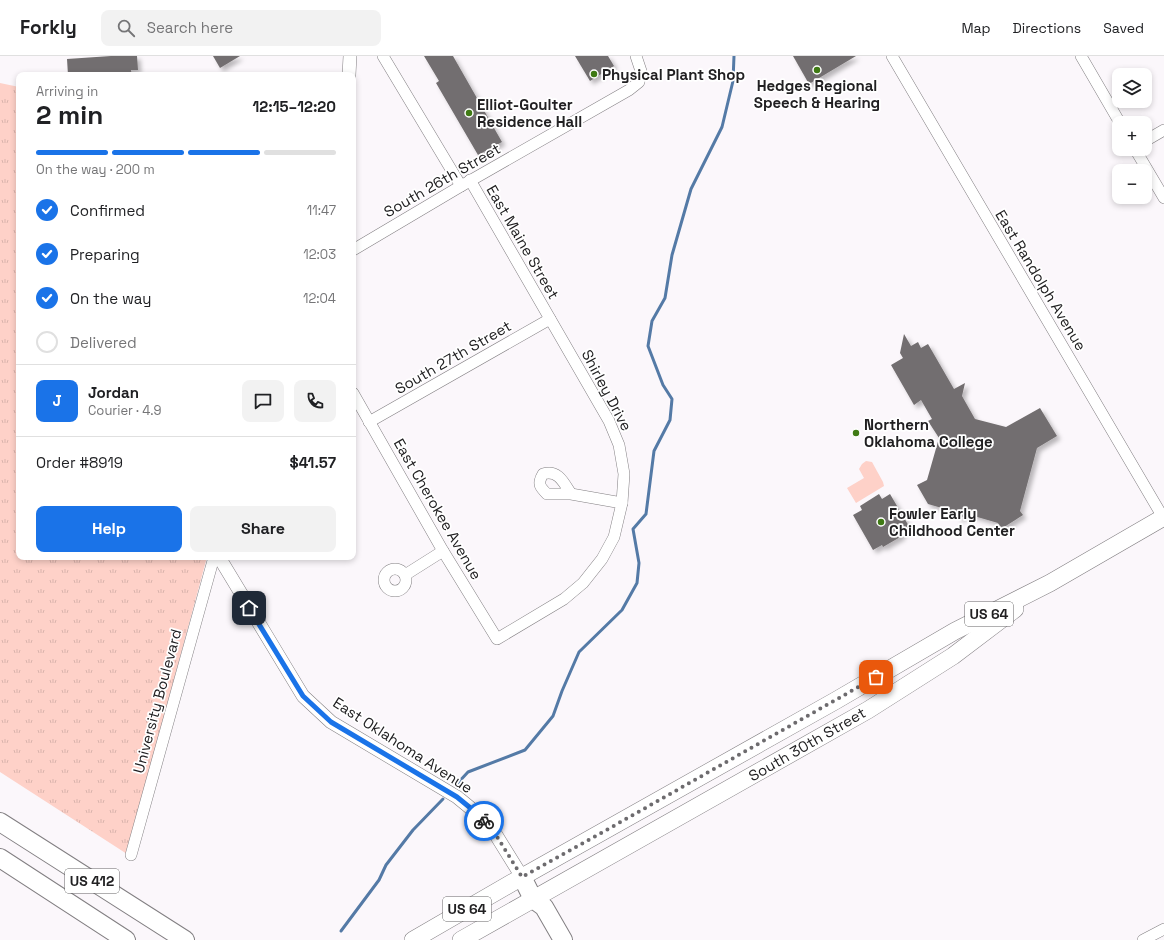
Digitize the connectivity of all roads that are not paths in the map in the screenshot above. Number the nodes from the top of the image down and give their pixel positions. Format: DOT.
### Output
graph roads {
  1 [pos="350,56"];
  2 [pos="383,56"];
  3 [pos="636,56"];
  4 [pos="892,56"];
  5 [pos="1081,56"];
  6 [pos="349,72"];
  7 [pos="1116,116"];
  8 [pos="1164,130"];
  9 [pos="1152,138"];
  10 [pos="1139,156"];
  11 [pos="466,183"];
  12 [pos="1164,198"];
  13 [pos="356,248"];
  14 [pos="550,319"];
  15 [pos="356,399"];
  16 [pos="369,422"];
  17 [pos="571,494"];
  18 [pos="622,503"];
  19 [pos="1164,518"];
  20 [pos="444,551"];
  21 [pos="213,560"];
  22 [pos="221,560"];
  23 [pos="405,575"];
  24 [pos="1050,582"];
  25 [pos="497,639"];
  26 [pos="783,730"];
  27 [pos="794,751"];
  28 [pos="0,822"];
  29 [pos="131,854"];
  30 [pos="0,858"];
  31 [pos="522,877"];
  32 [pos="533,899"];
  33 [pos="1164,929"];
  34 [pos="126,940"];
  35 [pos="185,940"];
  36 [pos="413,940"];
  37 [pos="461,940"];
  38 [pos="549,940"];
  39 [pos="563,940"];
  40 [pos="1144,940"];
  1 -- 6 [label="street"];
  2 -- 11 [label="street, East Maine Street"];
  3 -- 11 [label="street, South 26th Street"];
  4 -- 19 [label="street, East Randolph Avenue"];
  5 -- 7 [label="street"];
  8 -- 9 [label="street"];
  10 -- 12 [label="street"];
  11 -- 13 [label="street, South 26th Street"];
  11 -- 14 [label="street, East Maine Street"];
  14 -- 16 [label="street, South 27th Street"];
  14 -- 18 [label="street, Shirley Drive"];
  15 -- 16 [label="street, East Cherokee Avenue"];
  16 -- 20 [label="street, East Cherokee Avenue"];
  17 -- 18 [label="street"];
  18 -- 25 [label="street, Shirley Drive"];
  19 -- 24 [label="main road, US 64"];
  20 -- 23 [label="street"];
  20 -- 25 [label="street, East Cherokee Avenue"];
  21 -- 29 [label="street, University Boulevard"];
  22 -- 31 [label="street, East Oklahoma Avenue"];
  24 -- 26 [label="main road, South 30th Street / US 64"];
  24 -- 27 [label="main road, South 30th Street / US 64"];
  26 -- 27 [label="main road"];
  26 -- 31 [label="main road, South 30th Street / US 64"];
  27 -- 32 [label="main road, South 30th Street / US 64"];
  28 -- 35 [label="highway, US 412"];
  30 -- 34 [label="highway, US 412"];
  31 -- 32 [label="highway"];
  31 -- 36 [label="main road, South 30th Street / US 64"];
  32 -- 37 [label="main road, South 30th Street"];
  32 -- 38 [label="highway"];
  32 -- 39 [label="highway"];
  33 -- 40 [label="street"];
}
